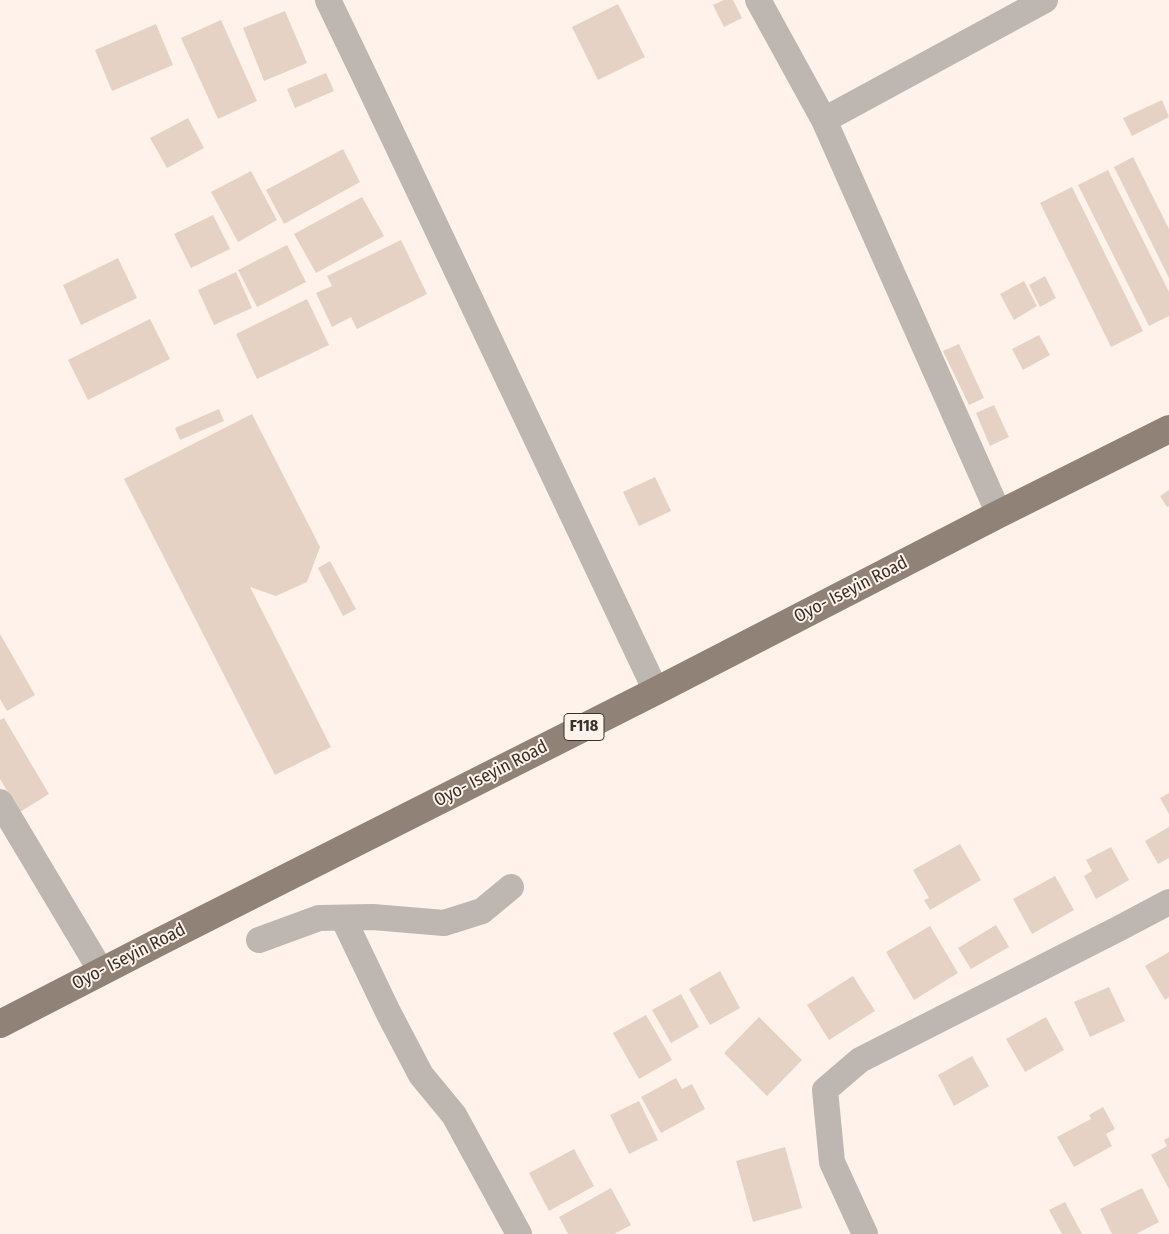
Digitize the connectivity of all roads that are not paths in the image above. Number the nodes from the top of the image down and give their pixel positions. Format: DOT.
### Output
graph roads {
  1 [pos="328,0"];
  2 [pos="758,0"];
  3 [pos="1045,0"];
  4 [pos="824,120"];
  5 [pos="1169,429"];
  6 [pos="999,514"];
  7 [pos="656,690"];
  8 [pos="0,802"];
  9 [pos="511,887"];
  10 [pos="1169,902"];
  11 [pos="343,918"];
  12 [pos="259,940"];
  13 [pos="101,972"];
  14 [pos="0,1024"];
  15 [pos="517,1233"];
  16 [pos="865,1234"];
  1 -- 7 [label="street"];
  2 -- 4 [label="street"];
  3 -- 4 [label="street"];
  4 -- 6 [label="street"];
  5 -- 6 [label="main road, Oyo- Iseyin Road / F118"];
  6 -- 7 [label="main road, Oyo- Iseyin Road / F118"];
  7 -- 13 [label="main road, Oyo- Iseyin Road / F118"];
  8 -- 13 [label="street"];
  9 -- 11 [label="street"];
  10 -- 16 [label="street"];
  11 -- 12 [label="street"];
  11 -- 15 [label="street"];
  13 -- 14 [label="main road, Oyo- Iseyin Road / F118"];
}
